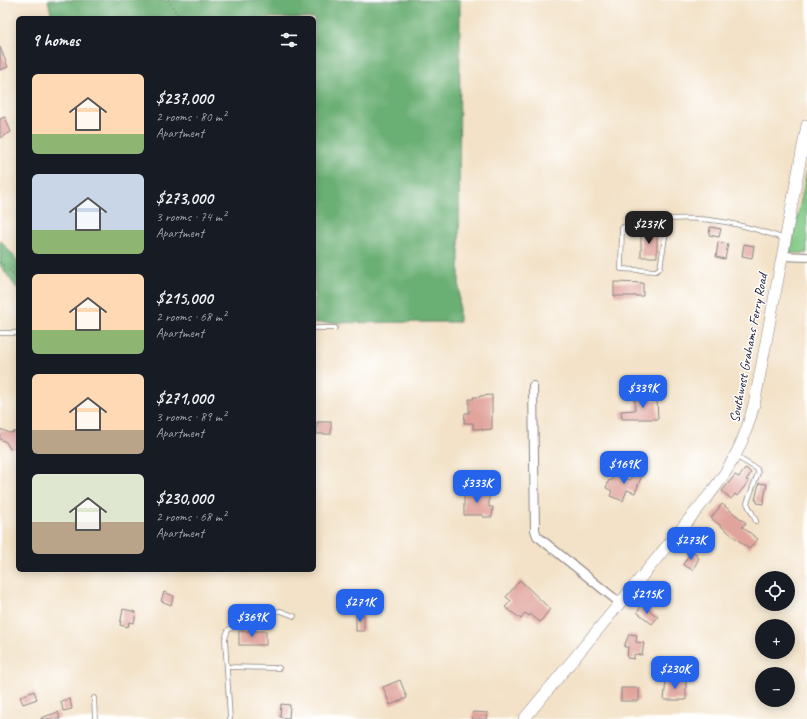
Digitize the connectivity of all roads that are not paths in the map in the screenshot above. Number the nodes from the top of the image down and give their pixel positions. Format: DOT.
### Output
graph roads {
  1 [pos="807,125"];
  2 [pos="668,219"];
  3 [pos="785,239"];
  4 [pos="782,256"];
  5 [pos="807,257"];
  6 [pos="316,328"];
  7 [pos="335,328"];
  8 [pos="0,333"];
  9 [pos="16,333"];
  10 [pos="533,386"];
  11 [pos="736,456"];
  12 [pos="756,521"];
  13 [pos="620,603"];
  14 [pos="294,616"];
  15 [pos="228,667"];
  16 [pos="279,668"];
  17 [pos="94,698"];
  18 [pos="95,719"];
  19 [pos="230,719"];
  20 [pos="524,719"];
  1 -- 3 [label="main road, Southwest Grahams Ferry Road"];
  2 -- 2 [label="lane"];
  2 -- 3 [label="lane"];
  3 -- 4 [label="main road, Southwest Grahams Ferry Road"];
  4 -- 5 [label="street"];
  4 -- 11 [label="main road, Southwest Grahams Ferry Road"];
  6 -- 7 [label="lane"];
  8 -- 9 [label="lane"];
  10 -- 13 [label="street"];
  11 -- 12 [label="lane"];
  11 -- 13 [label="main road, Southwest Grahams Ferry Road"];
  13 -- 20 [label="main road, Southwest Grahams Ferry Road"];
  14 -- 15 [label="lane"];
  15 -- 16 [label="lane"];
  15 -- 19 [label="lane"];
  17 -- 18 [label="lane"];
}
